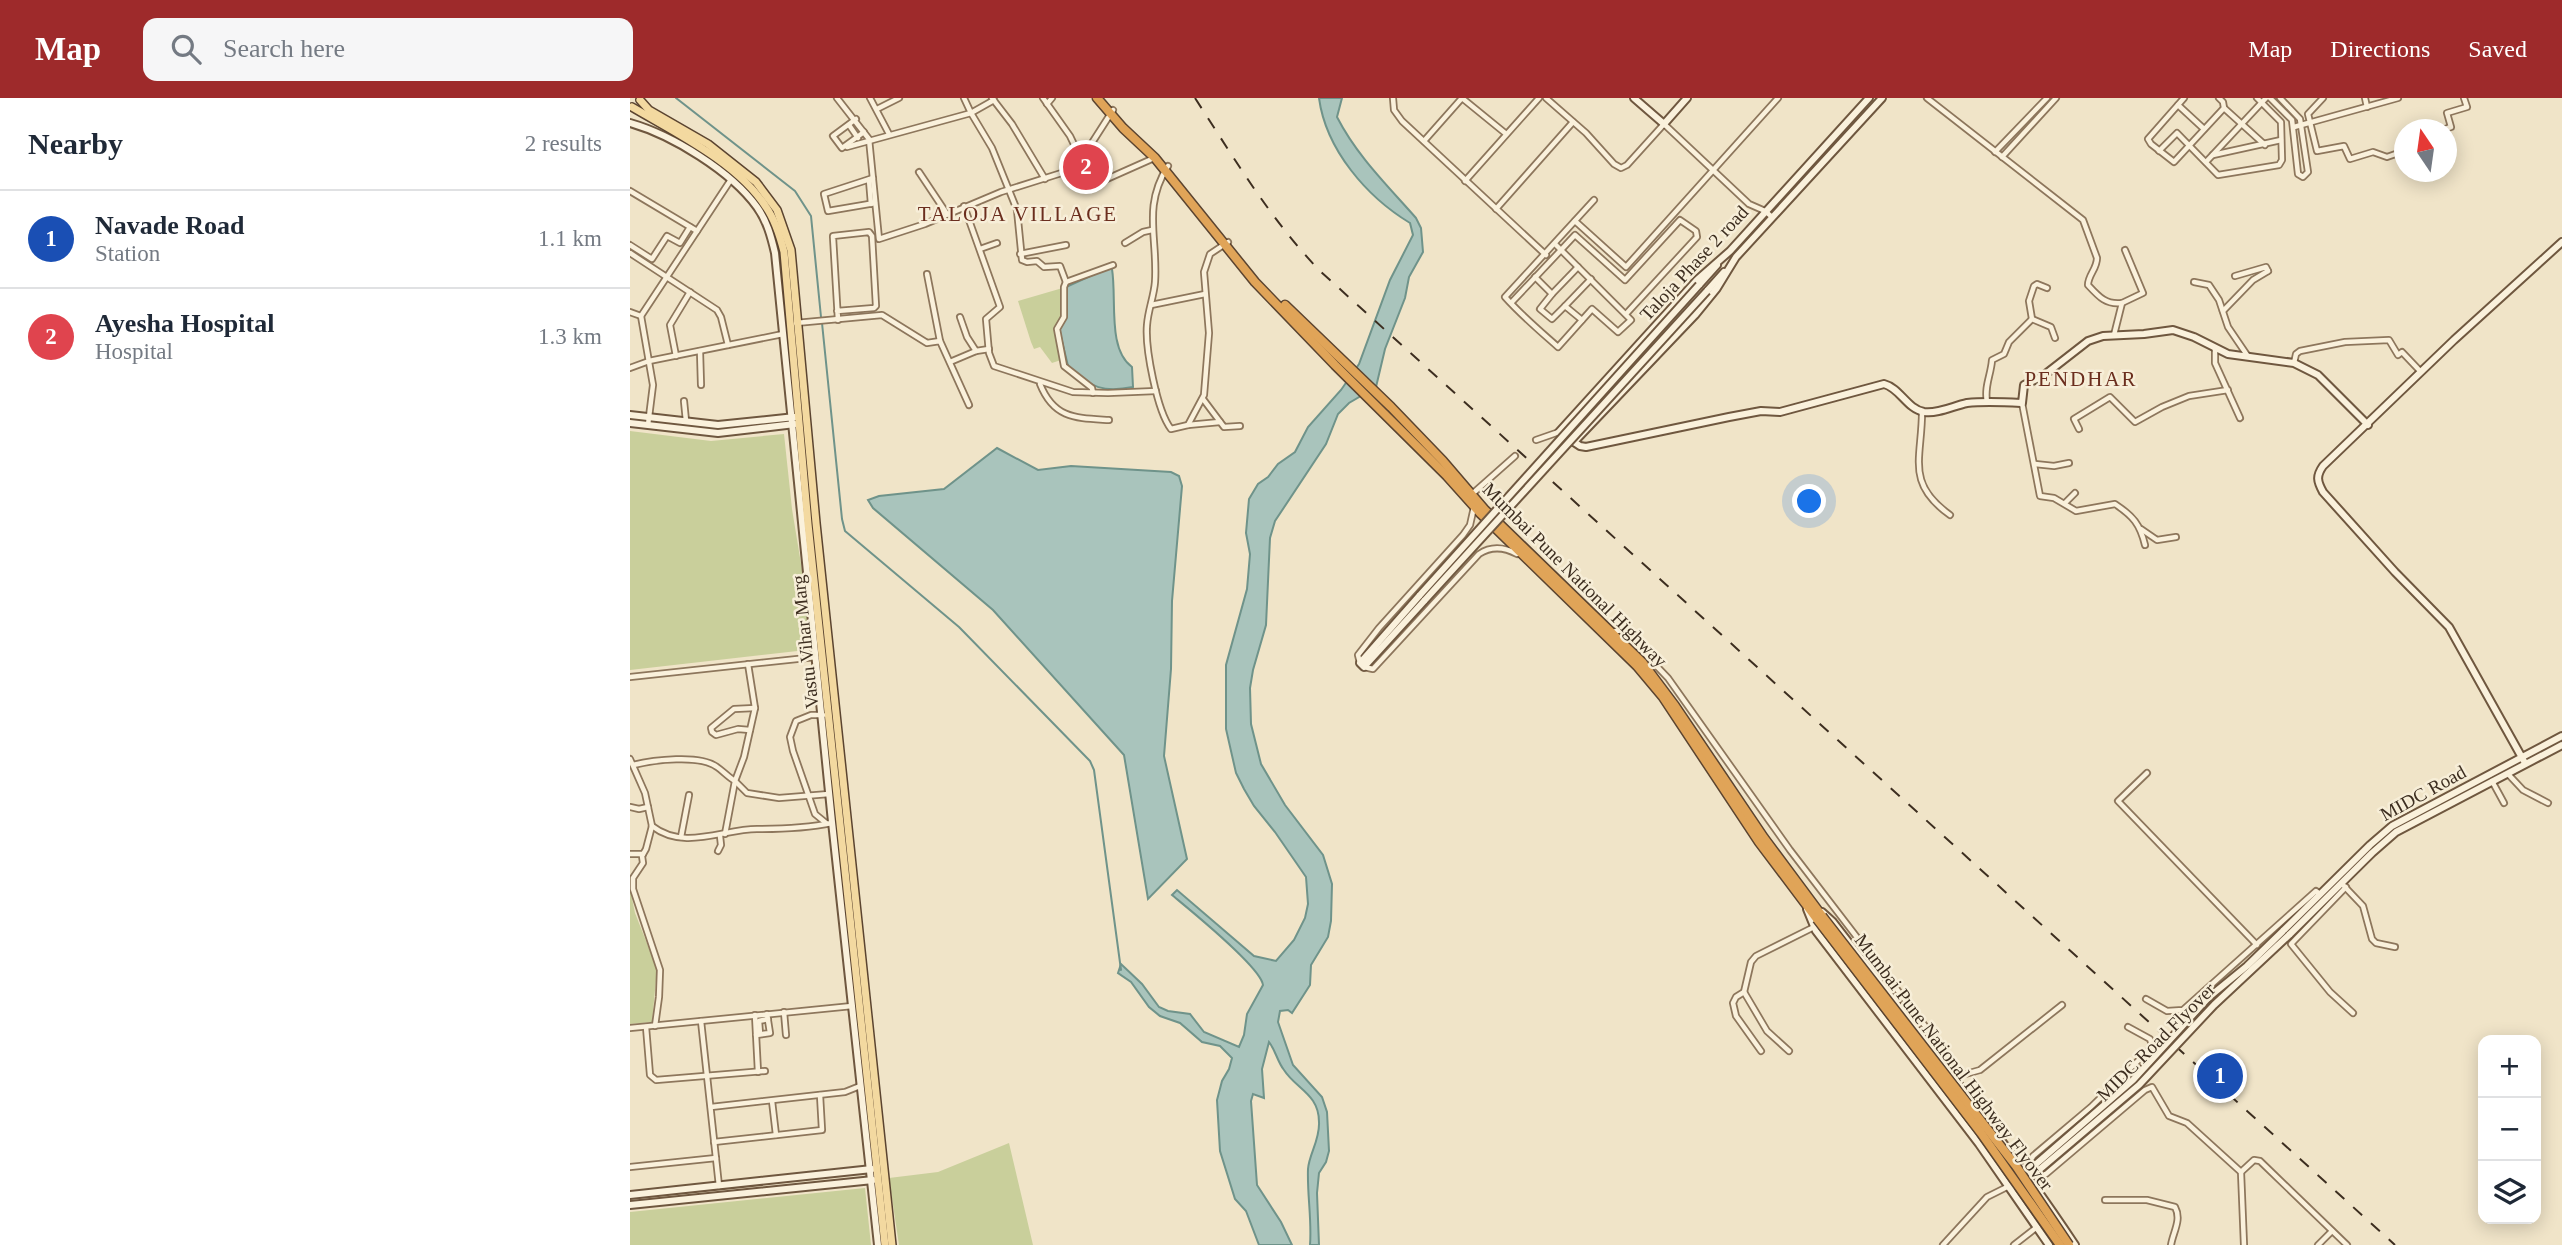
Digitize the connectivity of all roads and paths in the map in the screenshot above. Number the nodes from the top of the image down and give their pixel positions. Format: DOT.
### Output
graph roads {
  1 [pos="837,98"];
  2 [pos="870,98"];
  3 [pos="899,98"];
  4 [pos="964,98"];
  5 [pos="1043,98"];
  6 [pos="1052,98"];
  7 [pos="1097,98"];
  8 [pos="1104,98"];
  9 [pos="1392,98"];
  10 [pos="1462,98"];
  11 [pos="1539,98"];
  12 [pos="1546,98"];
  13 [pos="1634,98"];
  14 [pos="1687,98"];
  15 [pos="1778,98"];
  16 [pos="1869,98"];
  17 [pos="1882,98"];
  18 [pos="1927,98"];
  19 [pos="2047,98"];
  20 [pos="2056,98"];
  21 [pos="2184,98"];
  22 [pos="2257,98"];
  23 [pos="2280,98"];
  24 [pos="2323,98"];
  25 [pos="2365,98"];
  26 [pos="2398,98"];
  27 [pos="2464,98"];
  28 [pos="640,99"];
  29 [pos="993,99"];
  30 [pos="2222,99"];
  31 [pos="2266,100"];
  32 [pos="1047,104"];
  33 [pos="2178,105"];
  34 [pos="631,107"];
  35 [pos="2367,107"];
  36 [pos="2224,108"];
  37 [pos="877,109"];
  38 [pos="1112,112"];
  39 [pos="971,113"];
  40 [pos="2449,119"];
  41 [pos="856,120"];
  42 [pos="630,122"];
  43 [pos="1573,122"];
  44 [pos="2310,123"];
  45 [pos="1664,124"];
  46 [pos="2242,124"];
  47 [pos="849,125"];
  48 [pos="2301,126"];
  49 [pos="2294,127"];
  50 [pos="2204,129"];
  51 [pos="864,132"];
  52 [pos="1505,133"];
  53 [pos="889,134"];
  54 [pos="858,138"];
  55 [pos="869,139"];
  56 [pos="2281,140"];
  57 [pos="1424,141"];
  58 [pos="2265,145"];
  59 [pos="2189,146"];
  60 [pos="847,147"];
  61 [pos="2160,151"];
  62 [pos="1995,152"];
  63 [pos="2394,155"];
  64 [pos="2212,156"];
  65 [pos="1154,158"];
  66 [pos="2002,158"];
  67 [pos="1081,160"];
  68 [pos="2306,160"];
  69 [pos="2206,162"];
  70 [pos="2297,162"];
  71 [pos="1167,169"];
  72 [pos="1070,170"];
  73 [pos="1714,171"];
  74 [pos="919,172"];
  75 [pos="871,179"];
  76 [pos="1045,179"];
  77 [pos="730,181"];
  78 [pos="1465,181"];
  79 [pos="630,191"];
  80 [pos="1007,191"];
  81 [pos="1594,200"];
  82 [pos="873,204"];
  83 [pos="964,206"];
  84 [pos="1496,209"];
  85 [pos="1765,211"];
  86 [pos="947,214"];
  87 [pos="1772,217"];
  88 [pos="1575,221"];
  89 [pos="1664,225"];
  90 [pos="690,227"];
  91 [pos="1152,230"];
  92 [pos="697,231"];
  93 [pos="1670,231"];
  94 [pos="2562,242"];
  95 [pos="998,243"];
  96 [pos="1125,243"];
  97 [pos="1226,243"];
  98 [pos="1555,244"];
  99 [pos="630,245"];
  100 [pos="1066,245"];
  101 [pos="980,249"];
  102 [pos="1560,250"];
  103 [pos="2125,250"];
  104 [pos="1730,251"];
  105 [pos="1640,252"];
  106 [pos="630,253"];
  107 [pos="1020,254"];
  108 [pos="1546,255"];
  109 [pos="1737,257"];
  110 [pos="1646,258"];
  111 [pos="1113,265"];
  112 [pos="1578,267"];
  113 [pos="927,274"];
  114 [pos="2235,276"];
  115 [pos="667,277"];
  116 [pos="1535,277"];
  117 [pos="1591,279"];
  118 [pos="1066,282"];
  119 [pos="2194,282"];
  120 [pos="2047,288"];
  121 [pos="690,292"];
  122 [pos="1205,294"];
  123 [pos="1552,294"];
  124 [pos="1511,303"];
  125 [pos="2122,303"];
  126 [pos="1150,305"];
  127 [pos="1565,306"];
  128 [pos="837,311"];
  129 [pos="2223,311"];
  130 [pos="630,312"];
  131 [pos="1626,314"];
  132 [pos="641,316"];
  133 [pos="960,317"];
  134 [pos="2032,319"];
  135 [pos="838,320"];
  136 [pos="1582,320"];
  137 [pos="799,323"];
  138 [pos="784,334"];
  139 [pos="2114,335"];
  140 [pos="2055,338"];
  141 [pos="940,341"];
  142 [pos="728,345"];
  143 [pos="989,349"];
  144 [pos="2215,349"];
  145 [pos="700,351"];
  146 [pos="976,351"];
  147 [pos="2247,355"];
  148 [pos="677,356"];
  149 [pos="649,361"];
  150 [pos="950,362"];
  151 [pos="2294,363"];
  152 [pos="630,368"];
  153 [pos="2421,372"];
  154 [pos="1040,383"];
  155 [pos="701,384"];
  156 [pos="2228,390"];
  157 [pos="1156,391"];
  158 [pos="1093,393"];
  159 [pos="1203,399"];
  160 [pos="684,401"];
  161 [pos="1987,402"];
  162 [pos="2022,404"];
  163 [pos="969,405"];
  164 [pos="1388,411"];
  165 [pos="1922,412"];
  166 [pos="630,415"];
  167 [pos="2240,418"];
  168 [pos="799,420"];
  169 [pos="1110,420"];
  170 [pos="649,421"];
  171 [pos="686,422"];
  172 [pos="1220,422"];
  173 [pos="630,423"];
  174 [pos="1188,425"];
  175 [pos="2368,425"];
  176 [pos="1240,426"];
  177 [pos="2079,429"];
  178 [pos="1559,432"];
  179 [pos="1536,440"];
  180 [pos="1574,442"];
  181 [pos="1515,456"];
  182 [pos="2069,463"];
  183 [pos="2035,464"];
  184 [pos="2075,494"];
  185 [pos="1470,496"];
  186 [pos="2065,503"];
  187 [pos="1475,506"];
  188 [pos="1950,515"];
  189 [pos="2141,528"];
  190 [pos="2176,537"];
  191 [pos="2145,545"];
  192 [pos="1528,559"];
  193 [pos="1423,598"];
  194 [pos="1612,632"];
  195 [pos="816,657"];
  196 [pos="748,664"];
  197 [pos="1362,665"];
  198 [pos="630,677"];
  199 [pos="755,708"];
  200 [pos="823,715"];
  201 [pos="750,730"];
  202 [pos="2562,736"];
  203 [pos="2562,744"];
  204 [pos="630,759"];
  205 [pos="2523,760"];
  206 [pos="633,767"];
  207 [pos="2147,773"];
  208 [pos="2507,773"];
  209 [pos="735,781"];
  210 [pos="2492,781"];
  211 [pos="830,793"];
  212 [pos="689,795"];
  213 [pos="810,796"];
  214 [pos="2504,803"];
  215 [pos="2548,803"];
  216 [pos="630,807"];
  217 [pos="648,807"];
  218 [pos="830,823"];
  219 [pos="652,826"];
  220 [pos="681,836"];
  221 [pos="722,836"];
  222 [pos="719,851"];
  223 [pos="630,854"];
  224 [pos="643,855"];
  225 [pos="638,870"];
  226 [pos="630,871"];
  227 [pos="2341,883"];
  228 [pos="2320,894"];
  229 [pos="1808,903"];
  230 [pos="1818,921"];
  231 [pos="2287,931"];
  232 [pos="2257,945"];
  233 [pos="2395,947"];
  234 [pos="1744,992"];
  235 [pos="2146,999"];
  236 [pos="860,1005"];
  237 [pos="2062,1005"];
  238 [pos="785,1012"];
  239 [pos="2353,1013"];
  240 [pos="755,1015"];
  241 [pos="768,1017"];
  242 [pos="701,1021"];
  243 [pos="655,1026"];
  244 [pos="646,1027"];
  245 [pos="2128,1027"];
  246 [pos="630,1028"];
  247 [pos="758,1034"];
  248 [pos="786,1035"];
  249 [pos="1761,1051"];
  250 [pos="1789,1051"];
  251 [pos="765,1071"];
  252 [pos="758,1072"];
  253 [pos="708,1075"];
  254 [pos="1955,1077"];
  255 [pos="860,1086"];
  256 [pos="820,1095"];
  257 [pos="772,1101"];
  258 [pos="711,1107"];
  259 [pos="776,1135"];
  260 [pos="714,1142"];
  261 [pos="716,1158"];
  262 [pos="630,1167"];
  263 [pos="877,1169"];
  264 [pos="2241,1172"];
  265 [pos="2028,1174"];
  266 [pos="878,1179"];
  267 [pos="719,1186"];
  268 [pos="2009,1186"];
  269 [pos="710,1187"];
  270 [pos="630,1195"];
  271 [pos="711,1197"];
  272 [pos="2105,1200"];
  273 [pos="630,1205"];
  274 [pos="2037,1227"];
  275 [pos="2332,1231"];
  276 [pos="878,1245"];
  277 [pos="884,1245"];
  278 [pos="892,1245"];
  279 [pos="1943,1245"];
  280 [pos="2014,1245"];
  281 [pos="2049,1245"];
  282 [pos="2060,1245"];
  283 [pos="2069,1245"];
  284 [pos="2075,1245"];
  285 [pos="2171,1245"];
  286 [pos="2244,1245"];
  287 [pos="2318,1245"];
  288 [pos="2347,1245"];
  1 -- 41 [label="street"];
  2 -- 37 [label="street"];
  3 -- 37 [label="street"];
  4 -- 39 [label="street"];
  5 -- 32 [label="street"];
  6 -- 32 [label="street"];
  7 -- 38 [label="highway"];
  8 -- 38 [label="highway"];
  9 -- 57 [label="street"];
  10 -- 52 [label="street"];
  10 -- 57 [label="street"];
  11 -- 52 [label="street"];
  12 -- 43 [label="street"];
  13 -- 45 [label="street"];
  14 -- 45 [label="street"];
  15 -- 73 [label="street"];
  16 -- 85 [label="street, Taloja Phase 2 road"];
  17 -- 87 [label="street, Taloja Phase 2 road"];
  18 -- 62 [label="street"];
  19 -- 62 [label="street"];
  20 -- 66 [label="street"];
  21 -- 33 [label="street"];
  22 -- 31 [label="street"];
  23 -- 48 [label="street"];
  24 -- 44 [label="street"];
  25 -- 35 [label="street"];
  26 -- 35 [label="street"];
  27 -- 40 [label="street"];
  28 -- 34 [label="main road"];
  28 -- 137 [label="main road"];
  29 -- 39 [label="street"];
  29 -- 76 [label="street"];
  30 -- 36 [label="street"];
  31 -- 46 [label="street"];
  31 -- 49 [label="street"];
  31 -- 56 [label="street"];
  32 -- 67 [label="street"];
  33 -- 50 [label="street"];
  33 -- 61 [label="street"];
  34 -- 137 [label="main road, Vastu Vihar Marg"];
  35 -- 44 [label="street"];
  36 -- 46 [label="street"];
  36 -- 50 [label="street"];
  37 -- 53 [label="street"];
  38 -- 65 [label="highway"];
  38 -- 67 [label="street"];
  38 -- 71 [label="highway"];
  39 -- 53 [label="street"];
  39 -- 80 [label="street"];
  41 -- 47 [label="street"];
  41 -- 51 [label="street"];
  42 -- 77 [label="street"];
  43 -- 45 [label="street"];
  43 -- 84 [label="street"];
  44 -- 48 [label="street"];
  44 -- 63 [label="street"];
  45 -- 73 [label="street"];
  46 -- 58 [label="street"];
  46 -- 64 [label="street"];
  47 -- 54 [label="street"];
  47 -- 54 [label="street"];
  48 -- 49 [label="street"];
  48 -- 68 [label="street"];
  49 -- 70 [label="street"];
  50 -- 59 [label="street"];
  51 -- 54 [label="street"];
  51 -- 55 [label="street"];
  52 -- 78 [label="street"];
  53 -- 55 [label="street"];
  55 -- 60 [label="street"];
  55 -- 75 [label="street"];
  56 -- 58 [label="street"];
  56 -- 69 [label="street"];
  57 -- 78 [label="street"];
  58 -- 64 [label="street"];
  59 -- 61 [label="street"];
  59 -- 61 [label="street"];
  59 -- 69 [label="street"];
  62 -- 66 [label="street"];
  64 -- 69 [label="street"];
  65 -- 71 [label="highway"];
  65 -- 72 [label="street"];
  66 -- 125 [label="street"];
  67 -- 72 [label="street"];
  68 -- 70 [label="street"];
  68 -- 70 [label="street"];
  71 -- 91 [label="street"];
  71 -- 97 [label="highway"];
  72 -- 76 [label="street"];
  73 -- 85 [label="street"];
  73 -- 89 [label="street"];
  74 -- 86 [label="street"];
  75 -- 82 [label="street"];
  75 -- 82 [label="street"];
  76 -- 80 [label="street"];
  77 -- 92 [label="street"];
  77 -- 138 [label="street"];
  78 -- 84 [label="street"];
  79 -- 90 [label="street"];
  80 -- 83 [label="street"];
  80 -- 107 [label="street"];
  81 -- 88 [label="street"];
  82 -- 86 [label="street"];
  83 -- 86 [label="street"];
  83 -- 101 [label="street"];
  84 -- 108 [label="street"];
  85 -- 87 [label="street"];
  85 -- 104 [label="street, Taloja Phase 2 road"];
  87 -- 109 [label="street, Taloja Phase 2 road"];
  88 -- 98 [label="street"];
  88 -- 105 [label="street"];
  89 -- 93 [label="street"];
  89 -- 105 [label="street"];
  90 -- 92 [label="street"];
  90 -- 99 [label="street"];
  91 -- 96 [label="street"];
  91 -- 126 [label="street"];
  92 -- 115 [label="street"];
  93 -- 110 [label="street"];
  93 -- 131 [label="street"];
  94 -- 153 [label="street"];
  95 -- 101 [label="street"];
  97 -- 122 [label="street"];
  97 -- 164 [label="highway, Mumbai Pune National Highway"];
  97 -- 164 [label="highway, Mumbai Pune National Highway"];
  98 -- 102 [label="street"];
  98 -- 108 [label="street"];
  100 -- 107 [label="street"];
  101 -- 143 [label="street"];
  102 -- 110 [label="street"];
  102 -- 112 [label="street"];
  102 -- 116 [label="street"];
  103 -- 125 [label="street"];
  104 -- 178 [label="street, Taloja Phase 2 road"];
  104 -- 193 [label="street, bridge"];
  105 -- 110 [label="street"];
  106 -- 115 [label="street"];
  107 -- 118 [label="street"];
  108 -- 124 [label="street"];
  109 -- 180 [label="street, Taloja Phase 2 road"];
  109 -- 193 [label="street, bridge"];
  111 -- 118 [label="street"];
  112 -- 117 [label="street"];
  112 -- 123 [label="street"];
  113 -- 141 [label="street"];
  114 -- 129 [label="street"];
  115 -- 121 [label="street"];
  115 -- 132 [label="street"];
  116 -- 123 [label="street"];
  116 -- 124 [label="street"];
  117 -- 127 [label="street"];
  117 -- 131 [label="street"];
  118 -- 158 [label="street"];
  119 -- 129 [label="street"];
  120 -- 134 [label="street"];
  121 -- 142 [label="street"];
  121 -- 148 [label="street"];
  122 -- 126 [label="street"];
  122 -- 159 [label="street"];
  123 -- 127 [label="street"];
  124 -- 136 [label="street"];
  125 -- 139 [label="street"];
  126 -- 157 [label="street"];
  127 -- 136 [label="street"];
  128 -- 128 [label="street"];
  128 -- 135 [label="street"];
  129 -- 147 [label="street"];
  130 -- 132 [label="street"];
  131 -- 136 [label="street"];
  132 -- 149 [label="street"];
  133 -- 146 [label="street"];
  134 -- 140 [label="street"];
  134 -- 161 [label="street"];
  135 -- 137 [label="street"];
  135 -- 141 [label="street"];
  137 -- 168 [label="main road, Vastu Vihar Marg"];
  138 -- 142 [label="street"];
  138 -- 168 [label="street"];
  139 -- 144 [label="street"];
  139 -- 162 [label="street"];
  141 -- 150 [label="street"];
  142 -- 145 [label="street"];
  143 -- 146 [label="street"];
  143 -- 154 [label="street"];
  144 -- 147 [label="street"];
  144 -- 156 [label="street"];
  145 -- 148 [label="street"];
  145 -- 155 [label="street"];
  146 -- 150 [label="street"];
  147 -- 151 [label="street"];
  148 -- 149 [label="street"];
  149 -- 152 [label="street"];
  149 -- 170 [label="street"];
  150 -- 163 [label="street"];
  151 -- 153 [label="street"];
  151 -- 175 [label="street"];
  153 -- 175 [label="street"];
  154 -- 158 [label="street"];
  154 -- 169 [label="street"];
  156 -- 167 [label="street"];
  156 -- 177 [label="street"];
  157 -- 158 [label="street"];
  157 -- 174 [label="street"];
  159 -- 172 [label="street"];
  159 -- 174 [label="street"];
  160 -- 171 [label="street"];
  161 -- 162 [label="street"];
  161 -- 165 [label="street"];
  162 -- 183 [label="street"];
  164 -- 185 [label="highway, Mumbai Pune National Highway"];
  165 -- 180 [label="street"];
  165 -- 188 [label="street"];
  166 -- 170 [label="street"];
  168 -- 170 [label="street"];
  168 -- 171 [label="street"];
  168 -- 195 [label="street"];
  168 -- 236 [label="main road, Vastu Vihar Marg"];
  170 -- 171 [label="street"];
  170 -- 173 [label="street"];
  172 -- 174 [label="street"];
  172 -- 176 [label="street"];
  175 -- 205 [label="street"];
  178 -- 179 [label="street, Taloja Phase 2 road"];
  178 -- 180 [label="street"];
  181 -- 185 [label="street"];
  182 -- 183 [label="street"];
  183 -- 186 [label="street"];
  184 -- 186 [label="street"];
  185 -- 187 [label="highway, Mumbai Pune National Highway"];
  185 -- 194 [label="highway, Mumbai Pune National Highway"];
  186 -- 189 [label="street"];
  187 -- 192 [label="highway, Mumbai Pune National Highway"];
  187 -- 197 [label="street"];
  189 -- 190 [label="street"];
  189 -- 191 [label="street"];
  192 -- 197 [label="street"];
  192 -- 229 [label="highway, Mumbai Pune National Highway"];
  193 -- 197 [label="street"];
  194 -- 229 [label="highway, Mumbai Pune National Highway"];
  194 -- 254 [label="street"];
  195 -- 196 [label="street"];
  195 -- 200 [label="street"];
  196 -- 198 [label="street"];
  196 -- 199 [label="street"];
  199 -- 201 [label="street"];
  199 -- 201 [label="street"];
  200 -- 211 [label="street"];
  200 -- 213 [label="street"];
  201 -- 209 [label="street"];
  202 -- 205 [label="street, MIDC Road"];
  203 -- 205 [label="street, MIDC Road"];
  204 -- 206 [label="street"];
  205 -- 208 [label="street, MIDC Road"];
  205 -- 227 [label="street, MIDC Road"];
  206 -- 209 [label="street"];
  206 -- 217 [label="street"];
  207 -- 232 [label="street"];
  208 -- 210 [label="street, MIDC Road"];
  208 -- 215 [label="street"];
  209 -- 213 [label="street"];
  209 -- 221 [label="street"];
  210 -- 214 [label="street"];
  210 -- 227 [label="street, MIDC Road"];
  211 -- 213 [label="street"];
  211 -- 218 [label="street"];
  212 -- 220 [label="street"];
  213 -- 218 [label="street"];
  216 -- 217 [label="street"];
  217 -- 219 [label="street"];
  218 -- 221 [label="street"];
  218 -- 236 [label="street"];
  219 -- 220 [label="street"];
  219 -- 224 [label="street"];
  220 -- 221 [label="street"];
  221 -- 222 [label="street"];
  223 -- 224 [label="street"];
  224 -- 225 [label="street"];
  225 -- 226 [label="street"];
  225 -- 243 [label="street"];
  227 -- 228 [label="street, MIDC Road"];
  227 -- 231 [label="street, MIDC Road"];
  227 -- 233 [label="street"];
  227 -- 239 [label="street"];
  228 -- 231 [label="street, MIDC Road"];
  228 -- 232 [label="street"];
  229 -- 230 [label="highway, Mumbai Pune National Highway Flyover"];
  229 -- 254 [label="street"];
  230 -- 234 [label="street"];
  230 -- 268 [label="street"];
  230 -- 282 [label="highway, Mumbai Pune National Highway Flyover, bridge"];
  230 -- 283 [label="highway, Mumbai Pune National Highway Flyover, bridge"];
  231 -- 265 [label="street, MIDC Road Flyover, bridge"];
  232 -- 235 [label="street"];
  234 -- 249 [label="street"];
  234 -- 250 [label="street"];
  236 -- 238 [label="street"];
  236 -- 255 [label="street"];
  236 -- 263 [label="main road, Vastu Vihar Marg"];
  237 -- 254 [label="street"];
  238 -- 241 [label="street"];
  238 -- 248 [label="street"];
  240 -- 241 [label="street"];
  240 -- 242 [label="street"];
  240 -- 247 [label="street"];
  241 -- 247 [label="street"];
  241 -- 247 [label="street"];
  242 -- 243 [label="street"];
  242 -- 253 [label="street"];
  243 -- 244 [label="street"];
  244 -- 246 [label="street"];
  244 -- 253 [label="street"];
  245 -- 265 [label="street"];
  247 -- 252 [label="street"];
  251 -- 252 [label="street"];
  252 -- 253 [label="street"];
  253 -- 258 [label="street"];
  254 -- 265 [label="street"];
  255 -- 256 [label="street"];
  255 -- 263 [label="street"];
  256 -- 257 [label="street"];
  256 -- 259 [label="street"];
  257 -- 258 [label="street"];
  257 -- 259 [label="street"];
  258 -- 260 [label="street"];
  259 -- 260 [label="street"];
  260 -- 261 [label="street"];
  261 -- 262 [label="street"];
  261 -- 267 [label="street"];
  263 -- 266 [label="main road, Vastu Vihar Marg"];
  263 -- 267 [label="street"];
  264 -- 265 [label="street"];
  264 -- 275 [label="street"];
  264 -- 286 [label="street"];
  265 -- 268 [label="street, MIDC Road Flyover"];
  265 -- 284 [label="street"];
  266 -- 271 [label="street"];
  266 -- 276 [label="street"];
  266 -- 277 [label="main road, Vastu Vihar Marg"];
  266 -- 278 [label="main road"];
  267 -- 269 [label="street"];
  268 -- 274 [label="street"];
  268 -- 279 [label="street"];
  269 -- 270 [label="street"];
  269 -- 271 [label="street"];
  271 -- 273 [label="street"];
  272 -- 285 [label="street"];
  274 -- 280 [label="street"];
  274 -- 281 [label="street"];
  275 -- 287 [label="street"];
  275 -- 288 [label="street"];
}
